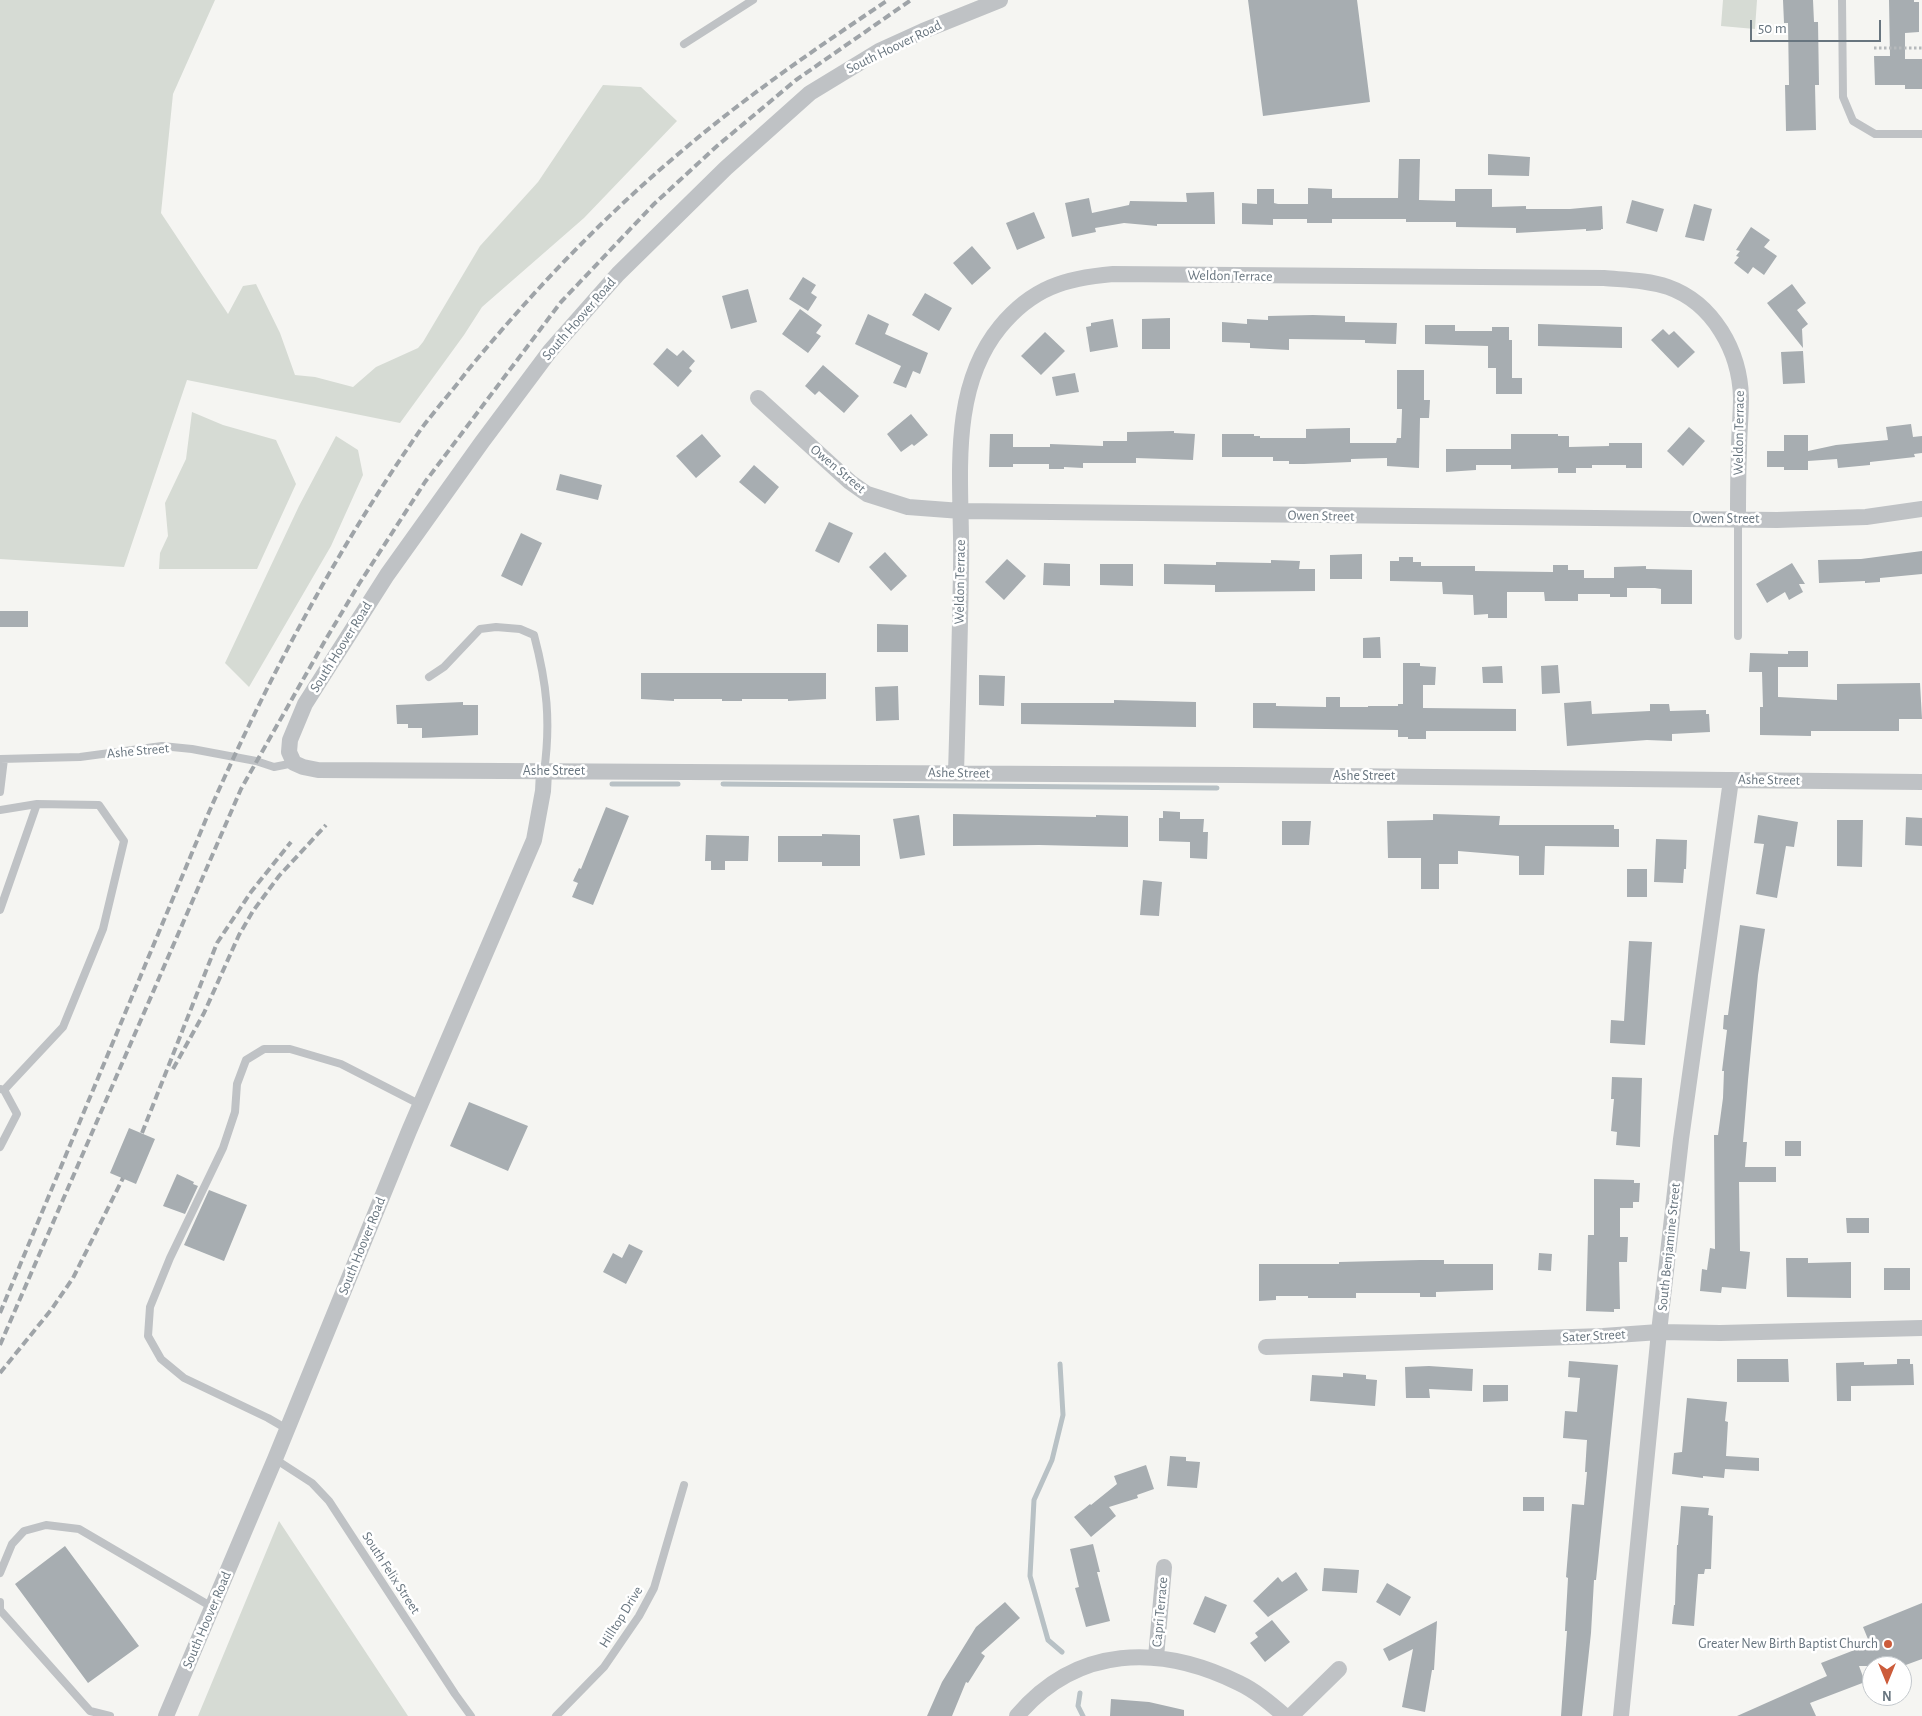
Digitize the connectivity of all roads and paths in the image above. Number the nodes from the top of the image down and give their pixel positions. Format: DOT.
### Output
graph roads {
  1 [pos="752,0"];
  2 [pos="1000,0"];
  3 [pos="1842,0"];
  4 [pos="684,44"];
  5 [pos="1874,48"];
  6 [pos="1922,48"];
  7 [pos="1922,134"];
  8 [pos="758,398"];
  9 [pos="1922,509"];
  10 [pos="960,511"];
  11 [pos="1738,519"];
  12 [pos="1738,636"];
  13 [pos="429,677"];
  14 [pos="2,759"];
  15 [pos="294,763"];
  16 [pos="544,772"];
  17 [pos="956,773"];
  18 [pos="1731,780"];
  19 [pos="1922,782"];
  20 [pos="0,792"];
  21 [pos="37,804"];
  22 [pos="0,810"];
  23 [pos="0,910"];
  24 [pos="2,1090"];
  25 [pos="421,1105"];
  26 [pos="0,1147"];
  27 [pos="1922,1328"];
  28 [pos="1659,1332"];
  29 [pos="1266,1347"];
  30 [pos="287,1429"];
  31 [pos="275,1459"];
  32 [pos="684,1485"];
  33 [pos="1164,1568"];
  34 [pos="0,1573"];
  35 [pos="0,1602"];
  36 [pos="212,1607"];
  37 [pos="1156,1657"];
  38 [pos="1339,1669"];
  39 [pos="110,1716"];
  40 [pos="166,1716"];
  41 [pos="471,1716"];
  42 [pos="556,1716"];
  43 [pos="1017,1716"];
  44 [pos="1285,1716"];
  45 [pos="1291,1716"];
  46 [pos="1621,1716"];
  1 -- 4 [label="lane"];
  2 -- 15 [label="street, South Hoover Road"];
  3 -- 7 [label="lane"];
  5 -- 6 [label="path"];
  8 -- 10 [label="street, Owen Street"];
  9 -- 11 [label="street, Owen Street"];
  10 -- 11 [label="street, Owen Street"];
  10 -- 11 [label="street, Weldon Terrace"];
  10 -- 17 [label="street, Weldon Terrace"];
  11 -- 12 [label="lane"];
  13 -- 16 [label="lane"];
  14 -- 15 [label="lane, Ashe Street"];
  14 -- 20 [label="lane"];
  15 -- 16 [label="street, Ashe Street"];
  16 -- 17 [label="street, Ashe Street"];
  16 -- 25 [label="street, South Hoover Road"];
  17 -- 18 [label="street, Ashe Street"];
  18 -- 19 [label="street, Ashe Street"];
  18 -- 28 [label="street, South Benjamine Street"];
  21 -- 22 [label="lane"];
  21 -- 23 [label="lane"];
  21 -- 24 [label="lane"];
  24 -- 26 [label="lane"];
  25 -- 30 [label="street, South Hoover Road"];
  25 -- 30 [label="lane"];
  27 -- 28 [label="street, Sater Street"];
  28 -- 29 [label="street, Sater Street"];
  28 -- 46 [label="street, South Benjamine Street"];
  30 -- 31 [label="street, South Hoover Road"];
  31 -- 36 [label="street, South Hoover Road"];
  31 -- 41 [label="lane, South Felix Street"];
  32 -- 42 [label="lane, Hilltop Drive"];
  33 -- 37 [label="street, Capri Terrace"];
  34 -- 36 [label="lane"];
  35 -- 39 [label="lane"];
  36 -- 40 [label="street, South Hoover Road"];
  37 -- 43 [label="street"];
  37 -- 44 [label="street"];
  38 -- 45 [label="street"];
}
